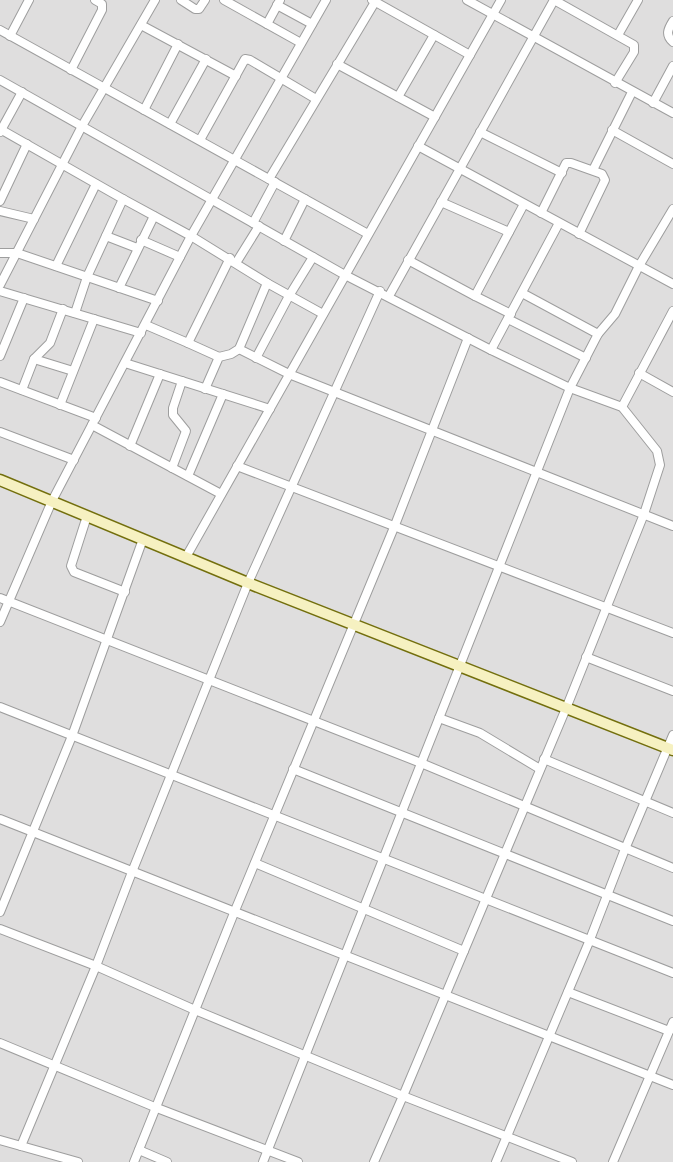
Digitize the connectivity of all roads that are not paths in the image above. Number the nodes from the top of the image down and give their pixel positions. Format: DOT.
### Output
graph roads {
  1 [pos="29,0"];
  2 [pos="95,0"];
  3 [pos="155,0"];
  4 [pos="181,0"];
  5 [pos="206,0"];
  6 [pos="224,0"];
  7 [pos="326,0"];
  8 [pos="467,0"];
  9 [pos="501,0"];
  10 [pos="554,0"];
  11 [pos="638,0"];
  12 [pos="373,1"];
  13 [pos="278,3"];
  14 [pos="493,14"];
  15 [pos="673,21"];
  16 [pos="267,24"];
  17 [pos="312,24"];
  18 [pos="141,25"];
  19 [pos="0,30"];
  20 [pos="434,35"];
  21 [pos="10,36"];
  22 [pos="618,36"];
  23 [pos="533,37"];
  24 [pos="673,42"];
  25 [pos="178,44"];
  26 [pos="301,44"];
  27 [pos="470,55"];
  28 [pos="206,59"];
  29 [pos="337,64"];
  30 [pos="673,66"];
  31 [pos="72,70"];
  32 [pos="236,76"];
  33 [pos="281,79"];
  34 [pos="0,80"];
  35 [pos="615,83"];
  36 [pos="104,88"];
  37 [pos="22,92"];
  38 [pos="632,92"];
  39 [pos="398,97"];
  40 [pos="316,99"];
  41 [pos="653,103"];
  42 [pos="144,110"];
  43 [pos="673,113"];
  44 [pos="435,117"];
  45 [pos="170,124"];
  46 [pos="82,126"];
  47 [pos="0,130"];
  48 [pos="612,130"];
  49 [pos="480,132"];
  50 [pos="200,140"];
  51 [pos="27,144"];
  52 [pos="418,146"];
  53 [pos="235,160"];
  54 [pos="62,164"];
  55 [pos="673,165"];
  56 [pos="459,169"];
  57 [pos="592,170"];
  58 [pos="562,172"];
  59 [pos="272,181"];
  60 [pos="96,184"];
  61 [pos="4,185"];
  62 [pos="123,199"];
  63 [pos="305,199"];
  64 [pos="0,201"];
  65 [pos="212,201"];
  66 [pos="441,201"];
  67 [pos="524,204"];
  68 [pos="673,209"];
  69 [pos="0,211"];
  70 [pos="541,213"];
  71 [pos="154,216"];
  72 [pos="34,219"];
  73 [pos="559,223"];
  74 [pos="256,225"];
  75 [pos="509,232"];
  76 [pos="368,234"];
  77 [pos="579,234"];
  78 [pos="106,236"];
  79 [pos="191,236"];
  80 [pos="284,241"];
  81 [pos="139,244"];
  82 [pos="17,252"];
  83 [pos="0,253"];
  84 [pos="180,257"];
  85 [pos="313,257"];
  86 [pos="233,260"];
  87 [pos="408,260"];
  88 [pos="56,266"];
  89 [pos="639,266"];
  90 [pos="345,275"];
  91 [pos="87,277"];
  92 [pos="267,283"];
  93 [pos="673,284"];
  94 [pos="0,285"];
  95 [pos="119,288"];
  96 [pos="0,291"];
  97 [pos="380,291"];
  98 [pos="522,293"];
  99 [pos="289,296"];
  100 [pos="388,296"];
  101 [pos="475,296"];
  102 [pos="24,298"];
  103 [pos="158,301"];
  104 [pos="63,309"];
  105 [pos="673,311"];
  106 [pos="75,313"];
  107 [pos="323,314"];
  108 [pos="510,316"];
  109 [pos="94,319"];
  110 [pos="146,325"];
  111 [pos="141,333"];
  112 [pos="598,334"];
  113 [pos="468,338"];
  114 [pos="188,343"];
  115 [pos="239,349"];
  116 [pos="491,350"];
  117 [pos="0,356"];
  118 [pos="219,357"];
  119 [pos="256,358"];
  120 [pos="586,358"];
  121 [pos="34,359"];
  122 [pos="125,363"];
  123 [pos="73,371"];
  124 [pos="639,373"];
  125 [pos="160,374"];
  126 [pos="289,374"];
  127 [pos="182,381"];
  128 [pos="0,382"];
  129 [pos="570,388"];
  130 [pos="205,389"];
  131 [pos="22,390"];
  132 [pos="334,392"];
  133 [pos="673,392"];
  134 [pos="223,394"];
  135 [pos="60,405"];
  136 [pos="622,407"];
  137 [pos="270,409"];
  138 [pos="94,422"];
  139 [pos="432,430"];
  140 [pos="0,432"];
  141 [pos="130,446"];
  142 [pos="74,460"];
  143 [pos="237,466"];
  144 [pos="172,468"];
  145 [pos="537,472"];
  146 [pos="188,476"];
  147 [pos="0,480"];
  148 [pos="293,487"];
  149 [pos="221,494"];
  150 [pos="52,501"];
  151 [pos="644,514"];
  152 [pos="87,516"];
  153 [pos="394,525"];
  154 [pos="673,526"];
  155 [pos="143,539"];
  156 [pos="186,557"];
  157 [pos="500,566"];
  158 [pos="248,583"];
  159 [pos="125,592"];
  160 [pos="0,598"];
  161 [pos="9,602"];
  162 [pos="606,608"];
  163 [pos="0,622"];
  164 [pos="353,624"];
  165 [pos="673,633"];
  166 [pos="108,640"];
  167 [pos="586,657"];
  168 [pos="460,666"];
  169 [pos="210,680"];
  170 [pos="673,691"];
  171 [pos="567,706"];
  172 [pos="0,707"];
  173 [pos="439,718"];
  174 [pos="313,721"];
  175 [pos="673,735"];
  176 [pos="72,736"];
  177 [pos="670,749"];
  178 [pos="544,759"];
  179 [pos="421,763"];
  180 [pos="540,769"];
  181 [pos="293,770"];
  182 [pos="170,775"];
  183 [pos="645,801"];
  184 [pos="524,806"];
  185 [pos="673,813"];
  186 [pos="402,814"];
  187 [pos="274,815"];
  188 [pos="0,819"];
  189 [pos="33,832"];
  190 [pos="625,849"];
  191 [pos="504,855"];
  192 [pos="384,859"];
  193 [pos="255,863"];
  194 [pos="673,868"];
  195 [pos="132,872"];
  196 [pos="607,896"];
  197 [pos="485,900"];
  198 [pos="364,909"];
  199 [pos="0,912"];
  200 [pos="234,913"];
  201 [pos="673,921"];
  202 [pos="0,929"];
  203 [pos="589,942"];
  204 [pos="464,951"];
  205 [pos="345,957"];
  206 [pos="96,966"];
  207 [pos="673,973"];
  208 [pos="568,992"];
  209 [pos="444,996"];
  210 [pos="195,1010"];
  211 [pos="673,1022"];
  212 [pos="669,1031"];
  213 [pos="549,1038"];
  214 [pos="0,1043"];
  215 [pos="305,1055"];
  216 [pos="54,1065"];
  217 [pos="651,1077"];
  218 [pos="673,1085"];
  219 [pos="404,1096"];
  220 [pos="156,1108"];
  221 [pos="506,1137"];
  222 [pos="0,1140"];
  223 [pos="21,1146"];
  224 [pos="139,1150"];
  225 [pos="268,1150"];
  226 [pos="78,1162"];
  227 [pos="134,1162"];
  228 [pos="167,1162"];
  229 [pos="263,1162"];
  230 [pos="298,1162"];
  231 [pos="374,1162"];
  232 [pos="496,1162"];
  233 [pos="572,1162"];
  234 [pos="613,1162"];
  1 -- 21 [label="street"];
  2 -- 31 [label="street"];
  3 -- 18 [label="street"];
  4 -- 5 [label="street"];
  6 -- 16 [label="street"];
  7 -- 17 [label="street"];
  8 -- 14 [label="street"];
  9 -- 14 [label="street"];
  10 -- 22 [label="street"];
  10 -- 23 [label="street"];
  11 -- 22 [label="street"];
  12 -- 20 [label="street"];
  12 -- 29 [label="street"];
  13 -- 16 [label="street"];
  13 -- 17 [label="street"];
  14 -- 23 [label="street"];
  14 -- 27 [label="street"];
  15 -- 24 [label="street"];
  16 -- 26 [label="street"];
  17 -- 26 [label="street"];
  18 -- 25 [label="street"];
  18 -- 36 [label="street"];
  19 -- 21 [label="street"];
  20 -- 27 [label="street"];
  20 -- 39 [label="street"];
  21 -- 31 [label="street"];
  22 -- 35 [label="street"];
  23 -- 35 [label="street"];
  23 -- 49 [label="street"];
  25 -- 28 [label="street"];
  25 -- 42 [label="street"];
  26 -- 33 [label="street"];
  27 -- 44 [label="street"];
  28 -- 32 [label="street"];
  28 -- 45 [label="street"];
  29 -- 39 [label="street"];
  29 -- 40 [label="street"];
  30 -- 41 [label="street"];
  31 -- 36 [label="street"];
  32 -- 33 [label="street"];
  32 -- 50 [label="street"];
  33 -- 40 [label="street"];
  33 -- 53 [label="street"];
  34 -- 37 [label="street"];
  35 -- 38 [label="street"];
  36 -- 42 [label="street"];
  36 -- 46 [label="street"];
  37 -- 46 [label="street"];
  37 -- 47 [label="street"];
  38 -- 41 [label="street"];
  38 -- 48 [label="street"];
  39 -- 44 [label="street"];
  40 -- 59 [label="street"];
  41 -- 43 [label="street"];
  42 -- 45 [label="street"];
  44 -- 52 [label="street"];
  45 -- 50 [label="street"];
  46 -- 54 [label="street"];
  46 -- 65 [label="street"];
  47 -- 51 [label="street"];
  48 -- 55 [label="street"];
  48 -- 57 [label="street"];
  49 -- 56 [label="street"];
  49 -- 58 [label="street"];
  50 -- 53 [label="street"];
  51 -- 54 [label="street"];
  51 -- 61 [label="street"];
  52 -- 56 [label="street"];
  52 -- 76 [label="street"];
  53 -- 59 [label="street"];
  53 -- 65 [label="street"];
  54 -- 60 [label="street"];
  54 -- 72 [label="street"];
  56 -- 66 [label="street"];
  56 -- 67 [label="street"];
  57 -- 58 [label="street"];
  57 -- 77 [label="street"];
  58 -- 70 [label="street"];
  59 -- 63 [label="street"];
  59 -- 74 [label="street"];
  60 -- 62 [label="street"];
  60 -- 88 [label="street"];
  61 -- 64 [label="street"];
  62 -- 71 [label="street"];
  62 -- 78 [label="street"];
  63 -- 76 [label="street"];
  63 -- 80 [label="street"];
  65 -- 74 [label="street"];
  65 -- 79 [label="street"];
  66 -- 75 [label="street"];
  66 -- 87 [label="street"];
  67 -- 70 [label="street"];
  67 -- 75 [label="street"];
  68 -- 89 [label="street"];
  69 -- 72 [label="street"];
  70 -- 73 [label="street"];
  71 -- 79 [label="street"];
  71 -- 81 [label="street"];
  72 -- 82 [label="street"];
  73 -- 77 [label="street"];
  73 -- 98 [label="street"];
  74 -- 80 [label="street"];
  74 -- 86 [label="street"];
  75 -- 101 [label="street"];
  76 -- 90 [label="street"];
  77 -- 89 [label="street"];
  78 -- 81 [label="street"];
  78 -- 91 [label="street"];
  79 -- 84 [label="street"];
  79 -- 86 [label="street"];
  80 -- 85 [label="street"];
  81 -- 84 [label="street"];
  81 -- 95 [label="street"];
  82 -- 83 [label="street"];
  82 -- 88 [label="street"];
  82 -- 94 [label="street"];
  84 -- 103 [label="street"];
  85 -- 90 [label="street"];
  85 -- 99 [label="street"];
  86 -- 92 [label="street"];
  86 -- 114 [label="street"];
  87 -- 100 [label="street"];
  87 -- 101 [label="street"];
  88 -- 91 [label="street"];
  89 -- 93 [label="street"];
  89 -- 112 [label="street"];
  90 -- 97 [label="street"];
  90 -- 107 [label="street"];
  91 -- 95 [label="street"];
  91 -- 106 [label="street"];
  92 -- 99 [label="street"];
  92 -- 115 [label="street"];
  95 -- 103 [label="street"];
  96 -- 102 [label="street"];
  97 -- 100 [label="street"];
  97 -- 132 [label="street"];
  98 -- 108 [label="street"];
  98 -- 112 [label="street"];
  99 -- 107 [label="street"];
  99 -- 119 [label="street"];
  100 -- 113 [label="street"];
  101 -- 108 [label="street"];
  102 -- 104 [label="street"];
  102 -- 117 [label="street"];
  103 -- 110 [label="street"];
  104 -- 106 [label="street"];
  104 -- 121 [label="street"];
  105 -- 124 [label="street"];
  106 -- 109 [label="street"];
  107 -- 126 [label="street"];
  108 -- 116 [label="street"];
  108 -- 120 [label="street"];
  109 -- 111 [label="street"];
  109 -- 123 [label="street"];
  110 -- 111 [label="street"];
  110 -- 114 [label="street"];
  111 -- 122 [label="street"];
  112 -- 120 [label="street"];
  113 -- 116 [label="street"];
  113 -- 139 [label="street"];
  114 -- 118 [label="street"];
  115 -- 118 [label="street"];
  115 -- 119 [label="street"];
  116 -- 129 [label="street"];
  118 -- 130 [label="street"];
  119 -- 126 [label="street"];
  120 -- 129 [label="street"];
  121 -- 123 [label="street"];
  121 -- 131 [label="street"];
  122 -- 125 [label="street"];
  122 -- 138 [label="street"];
  123 -- 135 [label="street"];
  124 -- 133 [label="street"];
  124 -- 136 [label="street"];
  125 -- 127 [label="street"];
  125 -- 141 [label="street"];
  126 -- 132 [label="street"];
  126 -- 137 [label="street"];
  127 -- 130 [label="street"];
  127 -- 144 [label="street"];
  128 -- 131 [label="street"];
  129 -- 136 [label="street"];
  129 -- 145 [label="street"];
  130 -- 134 [label="street"];
  131 -- 135 [label="street"];
  132 -- 139 [label="street"];
  132 -- 148 [label="street"];
  134 -- 137 [label="street"];
  134 -- 146 [label="street"];
  135 -- 138 [label="street"];
  136 -- 151 [label="street"];
  137 -- 143 [label="street"];
  138 -- 141 [label="street"];
  138 -- 142 [label="street"];
  139 -- 145 [label="street"];
  139 -- 153 [label="street"];
  140 -- 142 [label="street"];
  141 -- 144 [label="street"];
  142 -- 150 [label="street"];
  143 -- 148 [label="street"];
  143 -- 149 [label="street"];
  144 -- 146 [label="street"];
  145 -- 151 [label="street"];
  145 -- 157 [label="street"];
  146 -- 149 [label="street"];
  147 -- 150 [label="street"];
  148 -- 153 [label="street"];
  148 -- 158 [label="street"];
  149 -- 156 [label="street"];
  150 -- 152 [label="street"];
  150 -- 161 [label="street"];
  151 -- 154 [label="street"];
  151 -- 162 [label="street"];
  152 -- 155 [label="street"];
  152 -- 159 [label="street"];
  153 -- 157 [label="street"];
  153 -- 164 [label="street"];
  155 -- 156 [label="street"];
  155 -- 159 [label="street"];
  156 -- 158 [label="street"];
  157 -- 162 [label="street"];
  157 -- 168 [label="street"];
  158 -- 164 [label="street"];
  158 -- 169 [label="street"];
  159 -- 166 [label="street"];
  160 -- 161 [label="street"];
  161 -- 163 [label="street"];
  161 -- 166 [label="street"];
  162 -- 165 [label="street"];
  162 -- 167 [label="street"];
  164 -- 168 [label="street"];
  164 -- 174 [label="street"];
  166 -- 169 [label="street"];
  166 -- 176 [label="street"];
  167 -- 170 [label="street"];
  167 -- 171 [label="street"];
  168 -- 171 [label="street"];
  168 -- 173 [label="street"];
  169 -- 174 [label="street"];
  169 -- 182 [label="street"];
  171 -- 177 [label="street"];
  171 -- 178 [label="street"];
  172 -- 176 [label="street"];
  173 -- 179 [label="street"];
  173 -- 180 [label="street"];
  174 -- 179 [label="street"];
  174 -- 181 [label="street"];
  175 -- 177 [label="street"];
  176 -- 182 [label="street"];
  176 -- 189 [label="street"];
  177 -- 183 [label="street"];
  178 -- 180 [label="street"];
  178 -- 183 [label="street"];
  179 -- 184 [label="street"];
  179 -- 186 [label="street"];
  180 -- 184 [label="street"];
  181 -- 186 [label="street"];
  181 -- 187 [label="street"];
  182 -- 187 [label="street"];
  182 -- 195 [label="street"];
  183 -- 185 [label="street"];
  183 -- 190 [label="street"];
  184 -- 190 [label="street"];
  184 -- 191 [label="street"];
  186 -- 191 [label="street"];
  186 -- 192 [label="street"];
  187 -- 192 [label="street"];
  187 -- 193 [label="street"];
  188 -- 189 [label="street"];
  189 -- 195 [label="street"];
  189 -- 199 [label="street"];
  190 -- 194 [label="street"];
  190 -- 196 [label="street"];
  191 -- 196 [label="street"];
  191 -- 197 [label="street"];
  192 -- 197 [label="street"];
  192 -- 198 [label="street"];
  193 -- 198 [label="street"];
  193 -- 200 [label="street"];
  195 -- 200 [label="street"];
  195 -- 206 [label="street"];
  196 -- 201 [label="street"];
  196 -- 203 [label="street"];
  197 -- 203 [label="street"];
  197 -- 204 [label="street"];
  198 -- 204 [label="street"];
  198 -- 205 [label="street"];
  200 -- 205 [label="street"];
  200 -- 210 [label="street"];
  202 -- 206 [label="street"];
  203 -- 207 [label="street"];
  203 -- 208 [label="street"];
  204 -- 209 [label="street"];
  205 -- 209 [label="street"];
  205 -- 215 [label="street"];
  206 -- 210 [label="street"];
  206 -- 216 [label="street"];
  208 -- 212 [label="street"];
  208 -- 213 [label="street"];
  209 -- 213 [label="street"];
  209 -- 219 [label="street"];
  210 -- 215 [label="street"];
  210 -- 220 [label="street"];
  211 -- 212 [label="street"];
  212 -- 217 [label="street"];
  213 -- 217 [label="street"];
  213 -- 221 [label="street"];
  214 -- 216 [label="street"];
  215 -- 219 [label="street"];
  215 -- 225 [label="street"];
  216 -- 220 [label="street"];
  216 -- 223 [label="street"];
  217 -- 218 [label="street"];
  217 -- 234 [label="street"];
  219 -- 221 [label="street"];
  219 -- 231 [label="street"];
  220 -- 224 [label="street"];
  220 -- 225 [label="street"];
  221 -- 232 [label="street"];
  221 -- 233 [label="street"];
  222 -- 223 [label="street"];
  223 -- 226 [label="street"];
  224 -- 227 [label="street"];
  224 -- 228 [label="street"];
  225 -- 229 [label="street"];
  225 -- 230 [label="street"];
}
